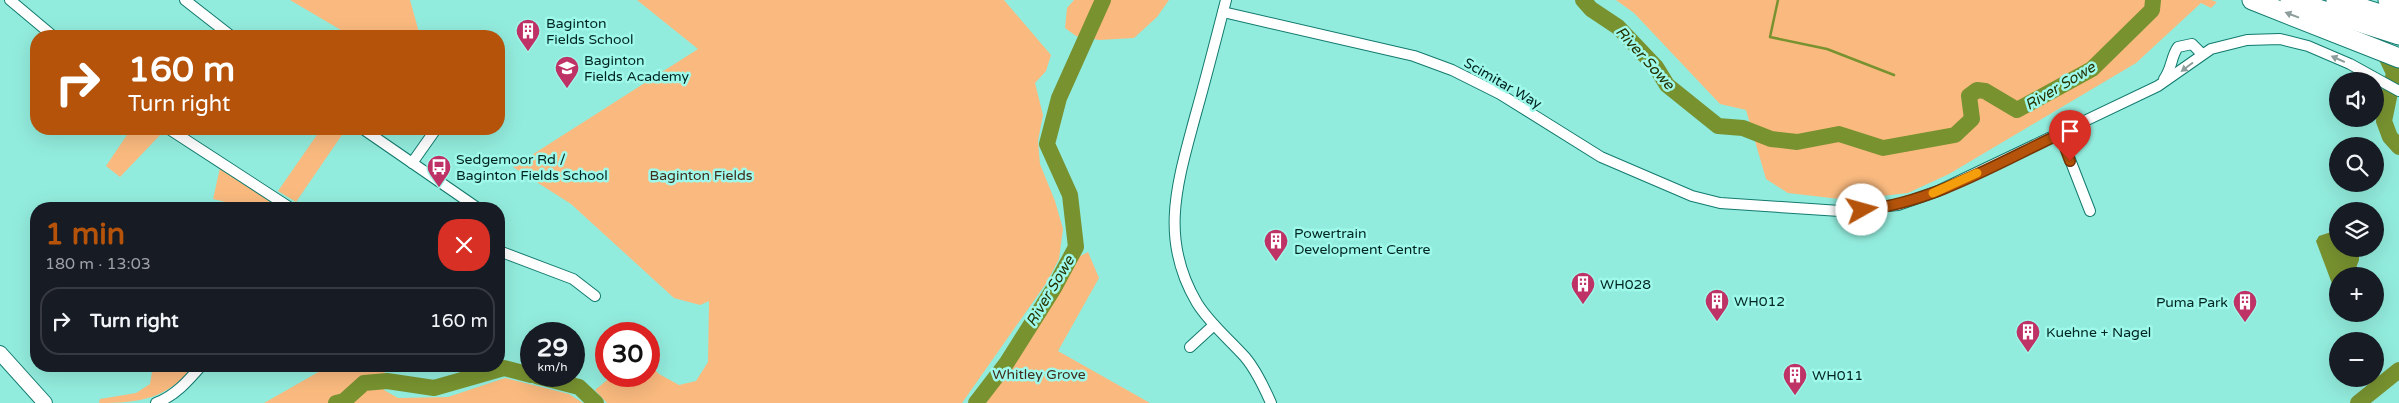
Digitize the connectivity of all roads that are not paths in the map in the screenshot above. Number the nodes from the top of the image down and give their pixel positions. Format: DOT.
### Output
graph roads {
  1 [pos="10,0"];
  2 [pos="185,0"];
  3 [pos="1226,0"];
  4 [pos="2252,0"];
  5 [pos="2290,0"];
  6 [pos="2340,1"];
  7 [pos="2399,2"];
  8 [pos="2382,6"];
  9 [pos="1223,12"];
  10 [pos="2395,29"];
  11 [pos="46,30"];
  12 [pos="223,30"];
  13 [pos="2202,54"];
  14 [pos="2397,57"];
  15 [pos="2158,86"];
  16 [pos="2399,91"];
  17 [pos="2060,134"];
  18 [pos="178,135"];
  19 [pos="372,135"];
  20 [pos="432,135"];
  21 [pos="412,163"];
  22 [pos="281,202"];
  23 [pos="469,202"];
  24 [pos="2090,211"];
  25 [pos="505,254"];
  26 [pos="596,296"];
  27 [pos="1214,325"];
  28 [pos="1190,347"];
  29 [pos="0,352"];
  30 [pos="195,372"];
  31 [pos="45,403"];
  32 [pos="156,403"];
  33 [pos="1271,403"];
  1 -- 11 [label="street"];
  2 -- 12 [label="street"];
  3 -- 9 [label="street"];
  14 -- 4 [label="highway, one-way"];
  5 -- 10 [label="highway"];
  6 -- 8 [label="highway"];
  7 -- 8 [label="highway"];
  8 -- 10 [label="highway"];
  9 -- 17 [label="street, Scimitar Way"];
  9 -- 27 [label="street"];
  13 -- 15 [label="street, Scimitar Way, one-way"];
  13 -- 15 [label="street"];
  16 -- 13 [label="street, Scimitar Way, one-way"];
  15 -- 17 [label="street, Scimitar Way"];
  17 -- 24 [label="street"];
  18 -- 22 [label="street"];
  19 -- 21 [label="street"];
  20 -- 21 [label="street"];
  21 -- 23 [label="street"];
  25 -- 26 [label="street"];
  27 -- 28 [label="street"];
  27 -- 33 [label="street"];
  29 -- 31 [label="main road"];
  30 -- 32 [label="street"];
}
